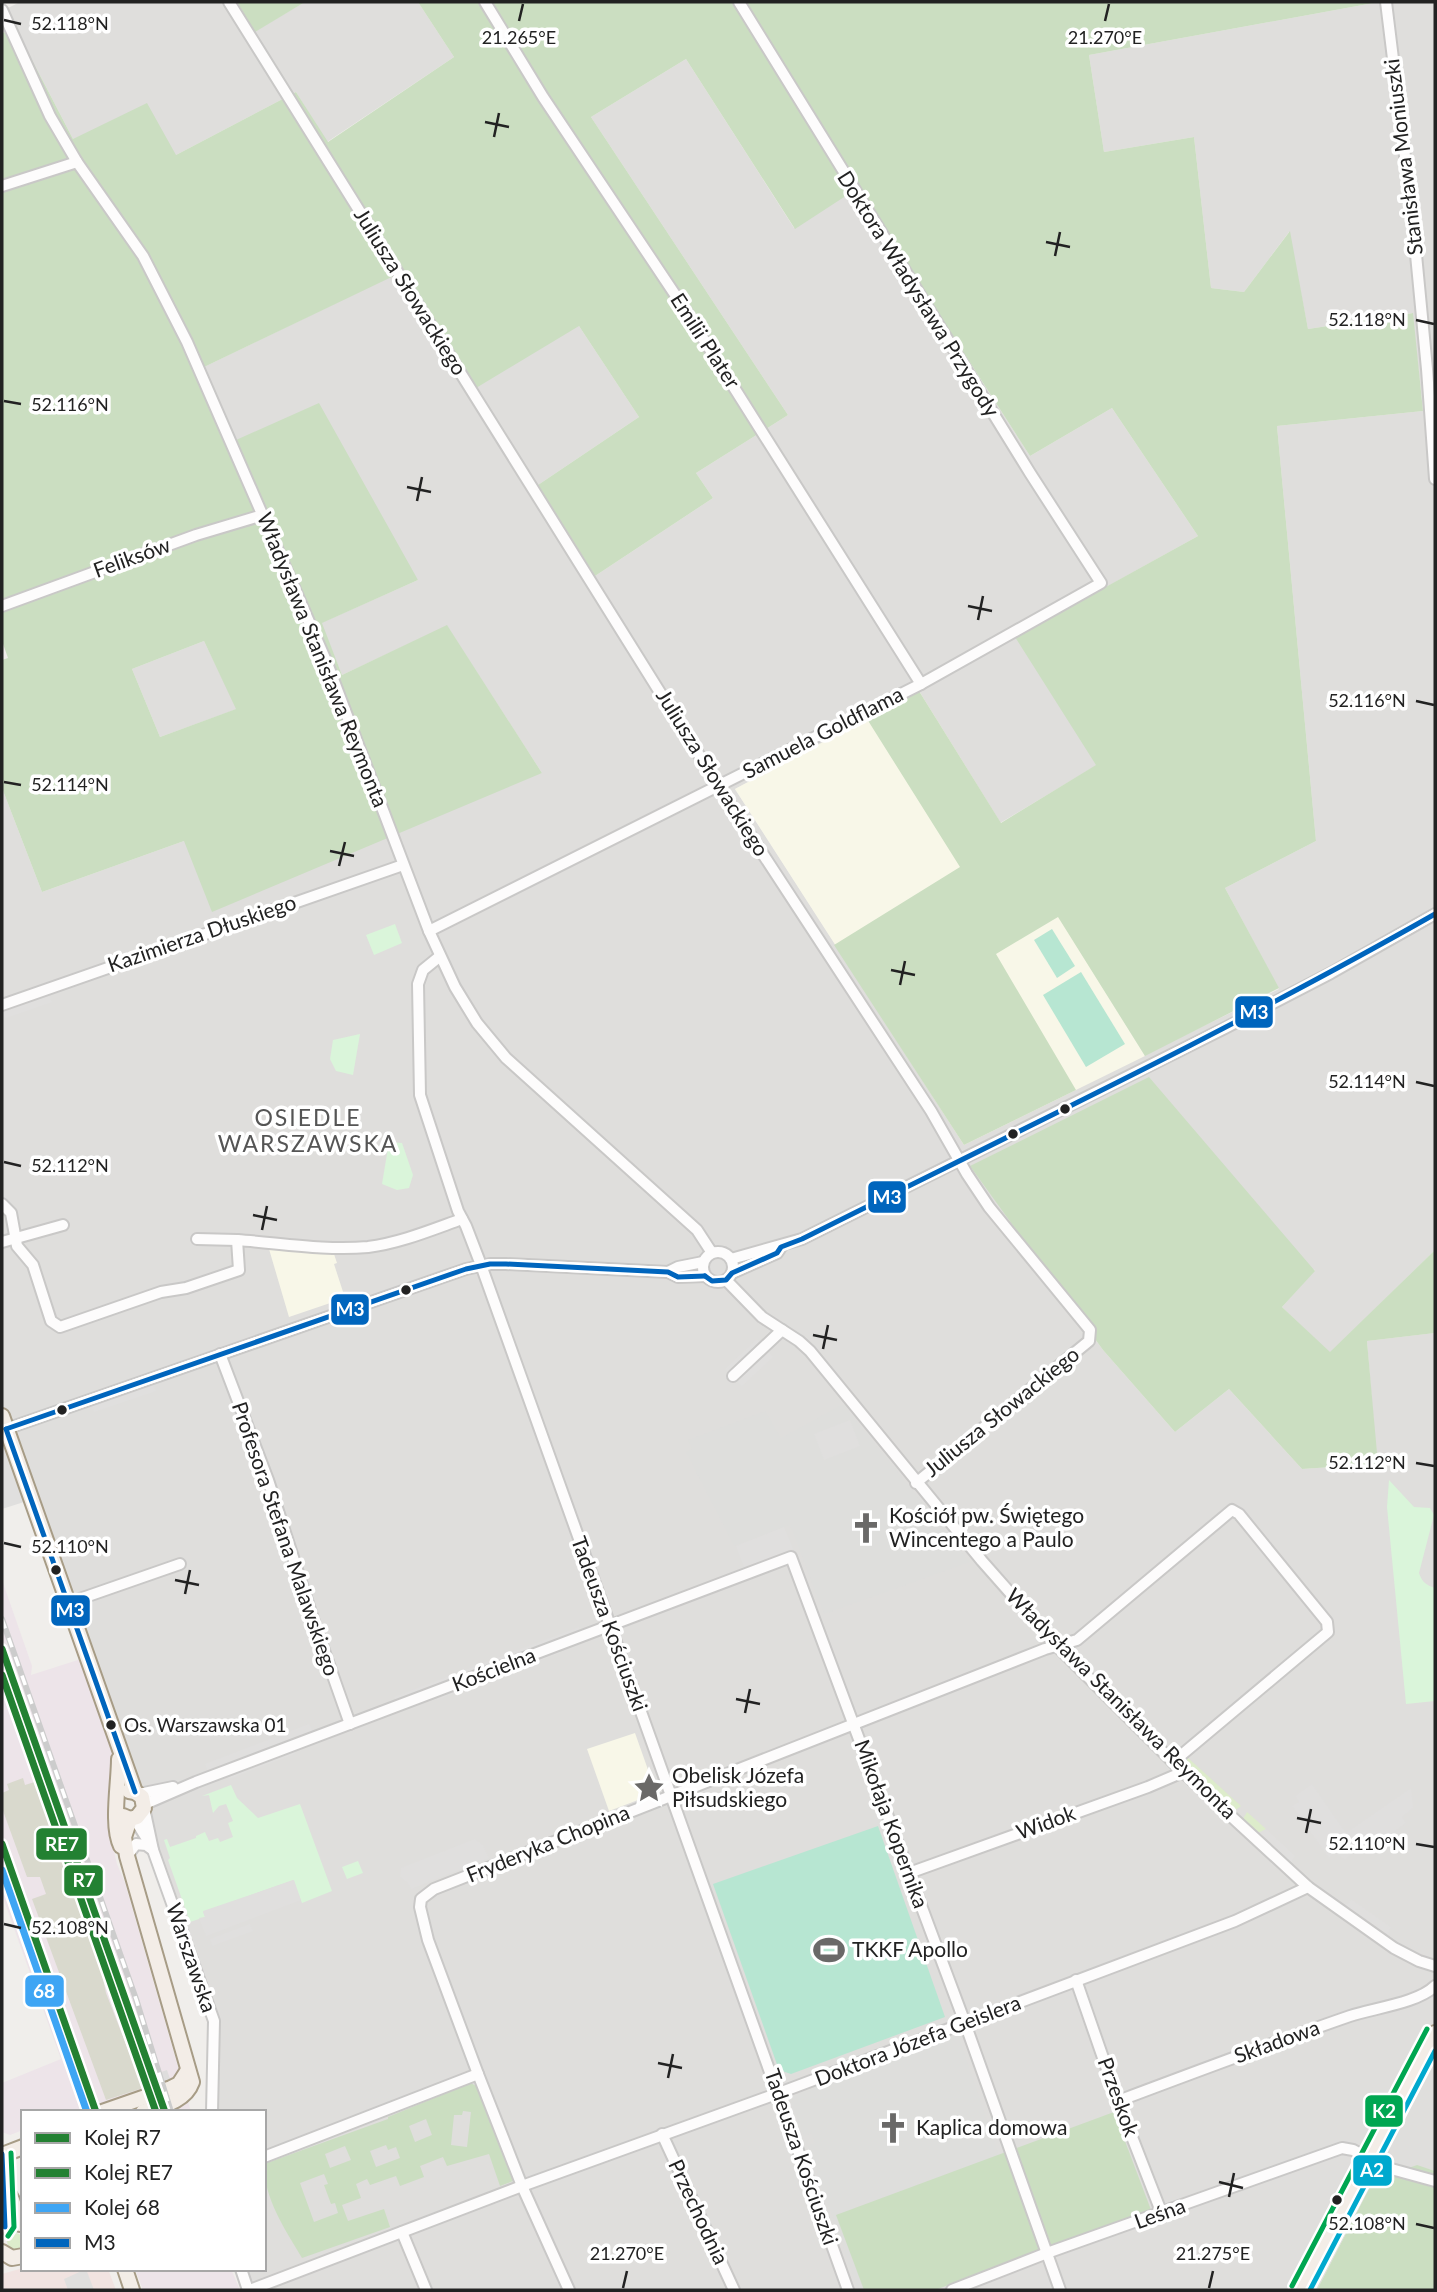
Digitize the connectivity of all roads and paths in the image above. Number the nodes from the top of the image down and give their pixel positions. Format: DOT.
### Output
graph roads {
  1 [pos="229,2"];
  2 [pos="485,2"];
  3 [pos="739,2"];
  4 [pos="1386,2"];
  5 [pos="2,10"];
  6 [pos="78,162"];
  7 [pos="2,186"];
  8 [pos="1435,479"];
  9 [pos="263,515"];
  10 [pos="1101,583"];
  11 [pos="2,606"];
  12 [pos="921,684"];
  13 [pos="719,787"];
  14 [pos="403,865"];
  15 [pos="1435,914"];
  16 [pos="429,931"];
  17 [pos="439,957"];
  18 [pos="2,1005"];
  19 [pos="959,1162"];
  20 [pos="2,1204"];
  21 [pos="462,1219"];
  22 [pos="63,1225"];
  23 [pos="15,1238"];
  24 [pos="197,1239"];
  25 [pos="237,1240"];
  26 [pos="2,1242"];
  27 [pos="781,1247"];
  28 [pos="712,1253"];
  29 [pos="731,1259"];
  30 [pos="703,1262"];
  31 [pos="481,1265"];
  32 [pos="668,1272"];
  33 [pos="705,1276"];
  34 [pos="729,1276"];
  35 [pos="782,1330"];
  36 [pos="220,1354"];
  37 [pos="733,1376"];
  38 [pos="4,1423"];
  39 [pos="916,1483"];
  40 [pos="791,1557"];
  41 [pos="180,1564"];
  42 [pos="68,1603"];
  43 [pos="610,1626"];
  44 [pos="1057,1646"];
  45 [pos="350,1724"];
  46 [pos="853,1724"];
  47 [pos="118,1748"];
  48 [pos="1173,1762"];
  49 [pos="1183,1772"];
  50 [pos="670,1796"];
  51 [pos="133,1806"];
  52 [pos="153,1850"];
  53 [pos="127,1856"];
  54 [pos="909,1873"];
  55 [pos="1308,1887"];
  56 [pos="1435,1966"];
  57 [pos="1076,1980"];
  58 [pos="1435,1986"];
  59 [pos="965,2023"];
  60 [pos="1435,2033"];
  61 [pos="188,2070"];
  62 [pos="478,2074"];
  63 [pos="779,2093"];
  64 [pos="1118,2101"];
  65 [pos="108,2110"];
  66 [pos="148,2110"];
  67 [pos="212,2110"];
  68 [pos="662,2134"];
  69 [pos="21,2148"];
  70 [pos="2,2154"];
  71 [pos="266,2156"];
  72 [pos="1368,2159"];
  73 [pos="1435,2181"];
  74 [pos="522,2186"];
  75 [pos="1162,2214"];
  76 [pos="12,2227"];
  77 [pos="402,2232"];
  78 [pos="1047,2253"];
  79 [pos="3,2254"];
  80 [pos="21,2256"];
  81 [pos="126,2271"];
  82 [pos="241,2271"];
  83 [pos="132,2290"];
  84 [pos="249,2290"];
  85 [pos="426,2290"];
  86 [pos="569,2290"];
  87 [pos="734,2290"];
  88 [pos="848,2290"];
  89 [pos="952,2290"];
  90 [pos="1060,2290"];
  91 [pos="1300,2290"];
  1 -- 13 [label="street, Juliusza Słowackiego"];
  2 -- 12 [label="street, Emilii Plater"];
  3 -- 10 [label="street, Doktora Władysława Przygody"];
  4 -- 8 [label="street, Stanisława Moniuszki"];
  5 -- 6 [label="street, Władysława Stanisława Reymonta"];
  6 -- 7 [label="street"];
  6 -- 9 [label="street, Władysława Stanisława Reymonta"];
  9 -- 11 [label="street, Feliksów"];
  9 -- 14 [label="street, Władysława Stanisława Reymonta"];
  10 -- 12 [label="street, Samuela Goldflama"];
  12 -- 13 [label="street, Samuela Goldflama"];
  13 -- 16 [label="street, Samuela Goldflama"];
  13 -- 19 [label="street, Juliusza Słowackiego"];
  14 -- 16 [label="street, Władysława Stanisława Reymonta"];
  14 -- 18 [label="street, Kazimierza Dłuskiego"];
  15 -- 19 [label="street"];
  16 -- 17 [label="street, Władysława Stanisława Reymonta"];
  17 -- 21 [label="street, Tadeusza Kościuszki"];
  17 -- 28 [label="street, Władysława Stanisława Reymonta"];
  19 -- 27 [label="street"];
  19 -- 39 [label="street, Juliusza Słowackiego"];
  20 -- 23 [label="street"];
  21 -- 25 [label="street"];
  21 -- 31 [label="street, Tadeusza Kościuszki"];
  22 -- 23 [label="street"];
  23 -- 25 [label="street"];
  23 -- 26 [label="street"];
  24 -- 25 [label="street"];
  27 -- 29 [label="street"];
  27 -- 34 [label="street"];
  28 -- 29 [label="street"];
  28 -- 30 [label="street"];
  29 -- 34 [label="street"];
  30 -- 32 [label="street"];
  30 -- 33 [label="street"];
  31 -- 32 [label="street"];
  31 -- 36 [label="street"];
  31 -- 43 [label="street, Tadeusza Kościuszki"];
  32 -- 33 [label="street"];
  33 -- 34 [label="street"];
  34 -- 35 [label="street, Władysława Stanisława Reymonta"];
  35 -- 37 [label="street"];
  35 -- 39 [label="street, Władysława Stanisława Reymonta"];
  36 -- 38 [label="street"];
  36 -- 45 [label="street, Profesora Stefana Malawskiego"];
  38 -- 42 [label="main road, Warszawska"];
  39 -- 44 [label="street, Władysława Stanisława Reymonta"];
  40 -- 43 [label="street, Kościelna"];
  40 -- 46 [label="street, Mikołaja Kopernika"];
  41 -- 42 [label="street"];
  42 -- 47 [label="main road, Warszawska"];
  43 -- 45 [label="street, Kościelna"];
  43 -- 50 [label="street, Tadeusza Kościuszki"];
  44 -- 46 [label="street, Fryderyka Chopina"];
  44 -- 48 [label="street, Władysława Stanisława Reymonta"];
  44 -- 48 [label="street, Fryderyka Chopina"];
  45 -- 51 [label="street, Kościelna"];
  46 -- 50 [label="street, Fryderyka Chopina"];
  46 -- 54 [label="street, Mikołaja Kopernika"];
  47 -- 51 [label="main road, Warszawska"];
  47 -- 51 [label="main road, Warszawska"];
  48 -- 49 [label="street, Władysława Stanisława Reymonta"];
  49 -- 54 [label="street, Widok"];
  49 -- 55 [label="street, Władysława Stanisława Reymonta"];
  50 -- 62 [label="street, Fryderyka Chopina"];
  50 -- 63 [label="street, Tadeusza Kościuszki"];
  51 -- 52 [label="street, Warszawska"];
  51 -- 53 [label="main road, Warszawska"];
  52 -- 53 [label="street"];
  52 -- 67 [label="street, Warszawska"];
  53 -- 61 [label="main road, Warszawska"];
  54 -- 59 [label="street, Mikołaja Kopernika"];
  55 -- 56 [label="street, Władysława Stanisława Reymonta"];
  55 -- 57 [label="street, Doktora Józefa Geislera"];
  57 -- 59 [label="street, Doktora Józefa Geislera"];
  57 -- 64 [label="street, Przeskok"];
  58 -- 64 [label="street, Składowa"];
  59 -- 63 [label="street, Doktora Józefa Geislera"];
  59 -- 78 [label="street, Mikołaja Kopernika"];
  60 -- 72 [label="main road"];
  61 -- 65 [label="main road"];
  61 -- 66 [label="main road"];
  62 -- 71 [label="street"];
  62 -- 74 [label="street, Fryderyka Chopina"];
  63 -- 68 [label="street, Doktora Józefa Geislera"];
  63 -- 88 [label="street, Tadeusza Kościuszki"];
  64 -- 75 [label="street, Przeskok"];
  68 -- 74 [label="street, Doktora Józefa Geislera"];
  68 -- 87 [label="street, Przechodnia"];
  69 -- 70 [label="main road"];
  70 -- 76 [label="main road"];
  72 -- 73 [label="street, Leśna"];
  72 -- 75 [label="street, Leśna"];
  72 -- 91 [label="main road"];
  74 -- 77 [label="street, Doktora Józefa Geislera"];
  74 -- 86 [label="street, Fryderyka Chopina"];
  75 -- 78 [label="street, Leśna"];
  77 -- 84 [label="street, Doktora Józefa Geislera"];
  77 -- 85 [label="street"];
  78 -- 89 [label="street, Leśna"];
  78 -- 90 [label="street, Mikołaja Kopernika"];
  79 -- 80 [label="main road"];
  81 -- 83 [label="main road"];
  82 -- 84 [label="street"];
}
